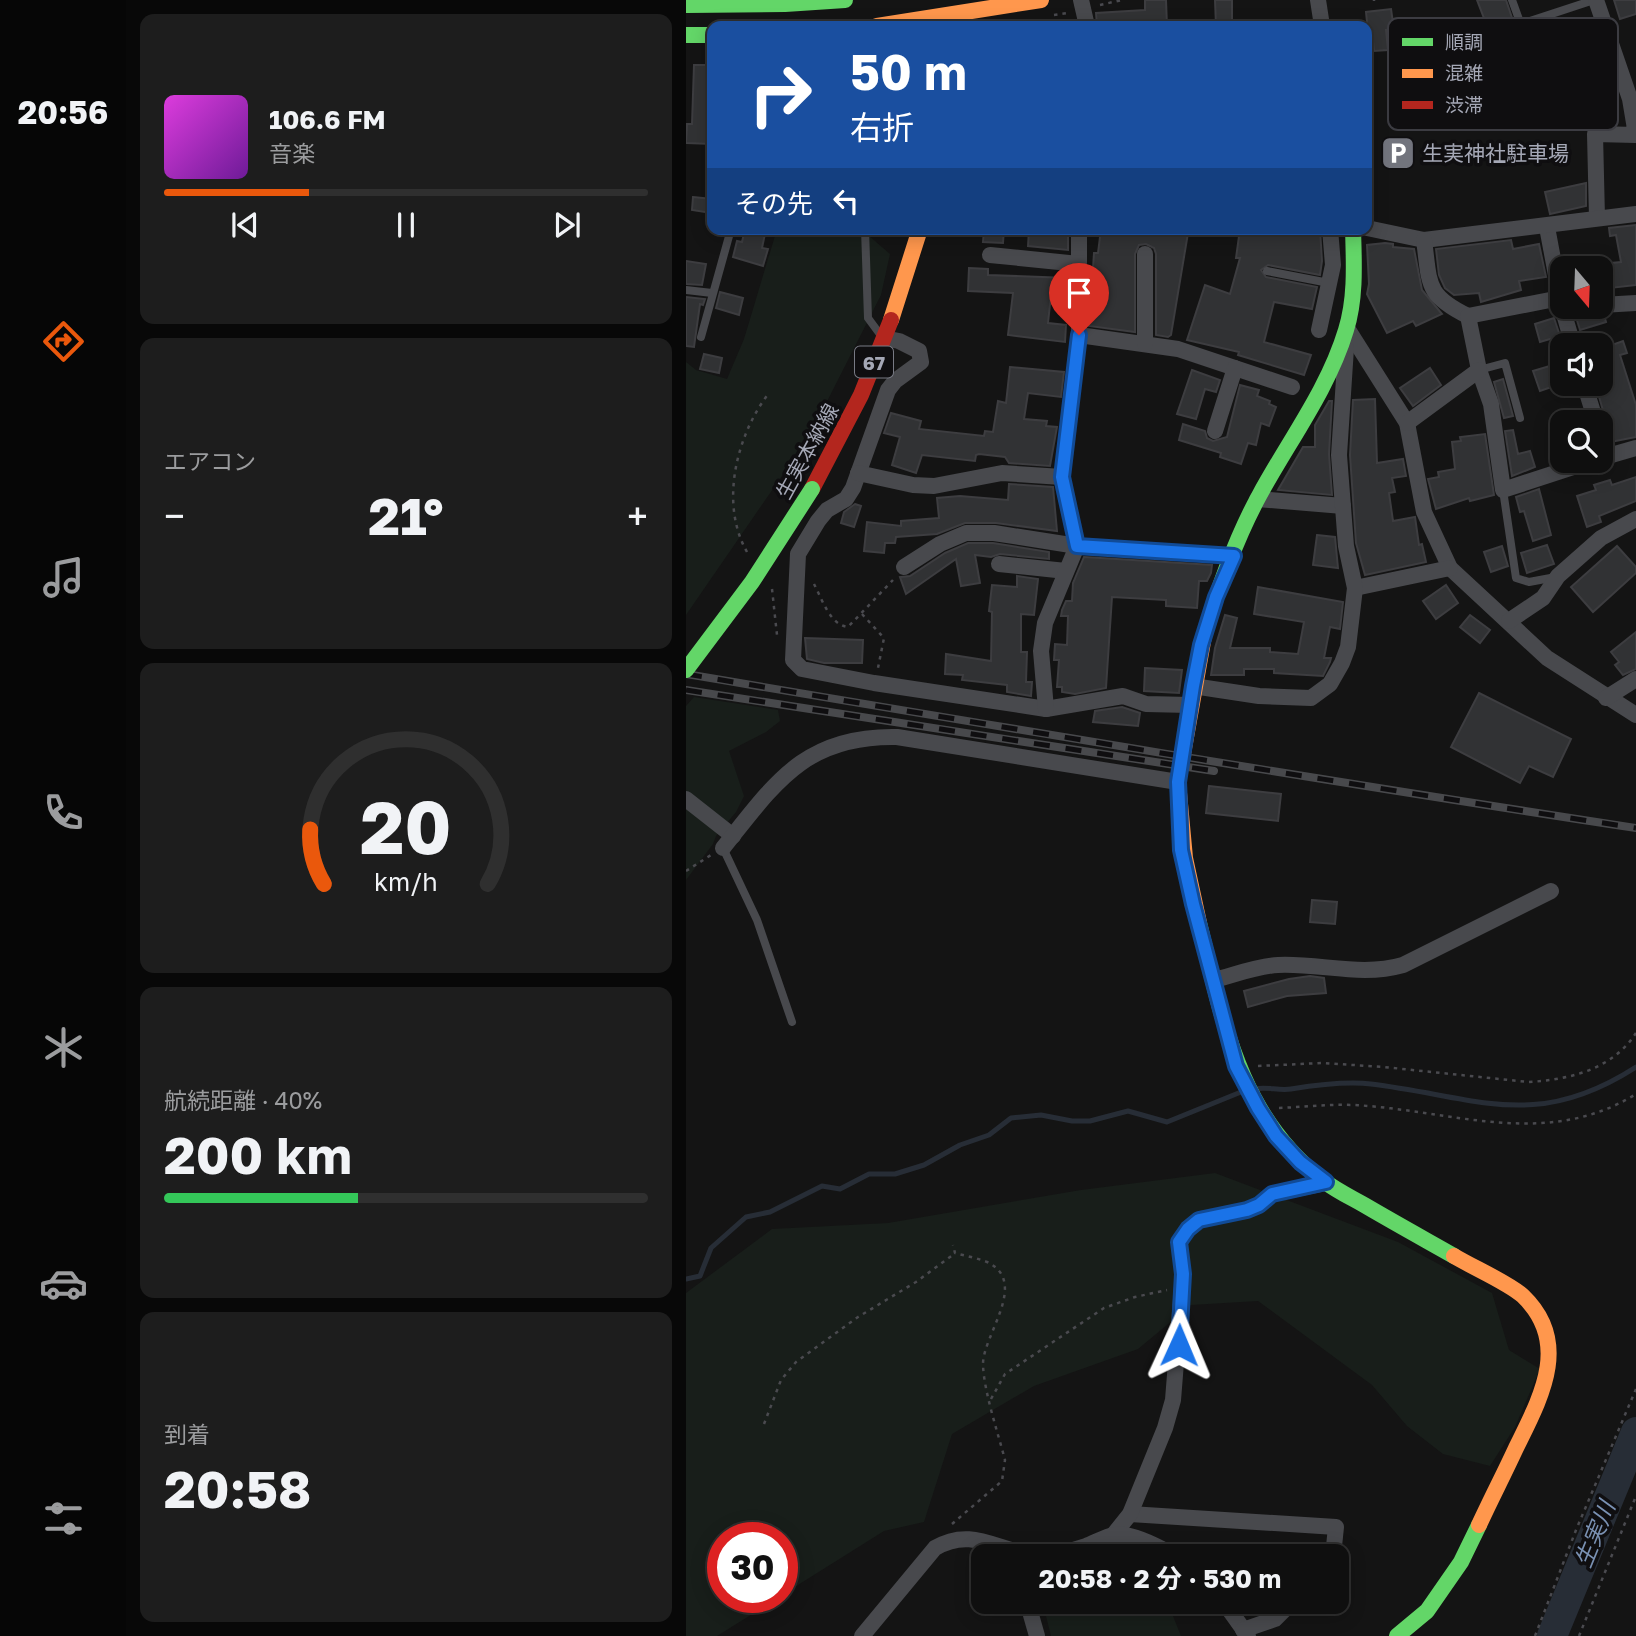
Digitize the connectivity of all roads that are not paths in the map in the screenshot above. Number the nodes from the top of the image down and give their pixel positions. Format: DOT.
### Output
graph roads {
  1 [pos="845,0"];
  2 [pos="1041,0"];
  3 [pos="1081,0"];
  4 [pos="1318,0"];
  5 [pos="1512,0"];
  6 [pos="1595,0"];
  7 [pos="686,5"];
  8 [pos="958,14"];
  9 [pos="1519,18"];
  10 [pos="1540,18"];
  11 [pos="1601,18"];
  12 [pos="911,21"];
  13 [pos="1086,21"];
  14 [pos="1321,21"];
  15 [pos="686,35"];
  16 [pos="707,35"];
  17 [pos="1618,65"];
  18 [pos="1636,135"];
  19 [pos="1636,214"];
  20 [pos="1597,218"];
  21 [pos="1547,227"];
  22 [pos="1372,229"];
  23 [pos="729,235"];
  24 [pos="865,235"];
  25 [pos="918,235"];
  26 [pos="1079,235"];
  27 [pos="1330,235"];
  28 [pos="1353,235"];
  29 [pos="1424,240"];
  30 [pos="1145,254"];
  31 [pos="990,255"];
  32 [pos="1553,256"];
  33 [pos="1079,264"];
  34 [pos="1267,271"];
  35 [pos="1329,283"];
  36 [pos="686,290"];
  37 [pos="712,293"];
  38 [pos="1636,303"];
  39 [pos="1614,304"];
  40 [pos="1550,306"];
  41 [pos="1468,316"];
  42 [pos="1347,328"];
  43 [pos="1319,330"];
  44 [pos="1079,335"];
  45 [pos="701,337"];
  46 [pos="884,338"];
  47 [pos="1145,344"];
  48 [pos="1235,368"];
  49 [pos="1479,370"];
  50 [pos="1292,387"];
  51 [pos="1520,418"];
  52 [pos="1407,423"];
  53 [pos="1215,431"];
  54 [pos="1636,448"];
  55 [pos="1613,455"];
  56 [pos="858,473"];
  57 [pos="1555,473"];
  58 [pos="1062,477"];
  59 [pos="1503,490"];
  60 [pos="1257,499"];
  61 [pos="1343,506"];
  62 [pos="1636,519"];
  63 [pos="1077,546"];
  64 [pos="1234,556"];
  65 [pos="999,564"];
  66 [pos="904,567"];
  67 [pos="1450,568"];
  68 [pos="1066,571"];
  69 [pos="1558,576"];
  70 [pos="1355,588"];
  71 [pos="1509,621"];
  72 [pos="686,670"];
  73 [pos="1636,679"];
  74 [pos="1193,686"];
  75 [pos="1606,698"];
  76 [pos="1190,705"];
  77 [pos="1046,709"];
  78 [pos="1636,715"];
  79 [pos="1178,782"];
  80 [pos="686,799"];
  81 [pos="728,842"];
  82 [pos="1551,891"];
  83 [pos="1214,980"];
  84 [pos="792,1022"];
  85 [pos="1326,1182"];
  86 [pos="1130,1514"];
  87 [pos="1114,1534"];
  88 [pos="994,1544"];
  89 [pos="1091,1544"];
  90 [pos="1147,1544"];
  91 [pos="1334,1544"];
  92 [pos="1031,1614"];
  93 [pos="1232,1614"];
  94 [pos="1280,1614"];
  95 [pos="1245,1633"];
  96 [pos="867,1634"];
  97 [pos="1037,1636"];
  98 [pos="1397,1636"];
  1 -- 7 [label="street"];
  2 -- 8 [label="street"];
  3 -- 13 [label="street"];
  4 -- 14 [label="street"];
  5 -- 9 [label="lane"];
  6 -- 10 [label="lane"];
  6 -- 11 [label="street"];
  8 -- 12 [label="street"];
  15 -- 16 [label="street"];
  17 -- 18 [label="street"];
  18 -- 20 [label="street"];
  19 -- 20 [label="street"];
  20 -- 21 [label="street"];
  21 -- 29 [label="street"];
  21 -- 32 [label="street"];
  22 -- 29 [label="street"];
  23 -- 37 [label="lane"];
  24 -- 46 [label="lane"];
  25 -- 46 [label="street, 生実本納線 / 67"];
  26 -- 33 [label="street"];
  27 -- 35 [label="street"];
  28 -- 42 [label="street"];
  29 -- 41 [label="street"];
  30 -- 47 [label="street"];
  31 -- 33 [label="street"];
  33 -- 44 [label="street"];
  34 -- 35 [label="lane"];
  35 -- 43 [label="street"];
  36 -- 37 [label="lane"];
  37 -- 45 [label="lane"];
  38 -- 39 [label="street"];
  40 -- 41 [label="street"];
  41 -- 49 [label="street"];
  42 -- 52 [label="street"];
  42 -- 60 [label="street"];
  42 -- 61 [label="street"];
  44 -- 47 [label="street"];
  44 -- 58 [label="street"];
  46 -- 56 [label="street"];
  46 -- 72 [label="street, 生実本納線 / 67, bridge"];
  47 -- 48 [label="street"];
  48 -- 50 [label="street"];
  48 -- 53 [label="street"];
  49 -- 51 [label="lane"];
  49 -- 52 [label="street"];
  49 -- 59 [label="street"];
  52 -- 67 [label="street"];
  54 -- 55 [label="street"];
  56 -- 58 [label="street"];
  56 -- 77 [label="street"];
  57 -- 59 [label="street"];
  58 -- 63 [label="street"];
  59 -- 69 [label="lane"];
  60 -- 61 [label="street"];
  60 -- 64 [label="street"];
  61 -- 70 [label="street"];
  62 -- 69 [label="street"];
  63 -- 64 [label="street"];
  63 -- 66 [label="street"];
  63 -- 68 [label="street"];
  64 -- 74 [label="street"];
  65 -- 68 [label="street"];
  67 -- 70 [label="street"];
  67 -- 71 [label="street"];
  68 -- 77 [label="street"];
  69 -- 71 [label="street"];
  70 -- 74 [label="street"];
  71 -- 75 [label="street"];
  73 -- 75 [label="street"];
  74 -- 76 [label="street"];
  75 -- 78 [label="street"];
  76 -- 77 [label="street"];
  76 -- 79 [label="street"];
  79 -- 81 [label="street"];
  79 -- 83 [label="street"];
  80 -- 81 [label="street"];
  81 -- 84 [label="lane"];
  82 -- 83 [label="street"];
  83 -- 85 [label="street"];
  85 -- 86 [label="street"];
  85 -- 98 [label="street"];
  86 -- 87 [label="street"];
  86 -- 91 [label="street"];
  87 -- 89 [label="street"];
  87 -- 90 [label="street"];
  88 -- 96 [label="street"];
  92 -- 97 [label="street"];
  93 -- 95 [label="street"];
  94 -- 95 [label="street"];
}
